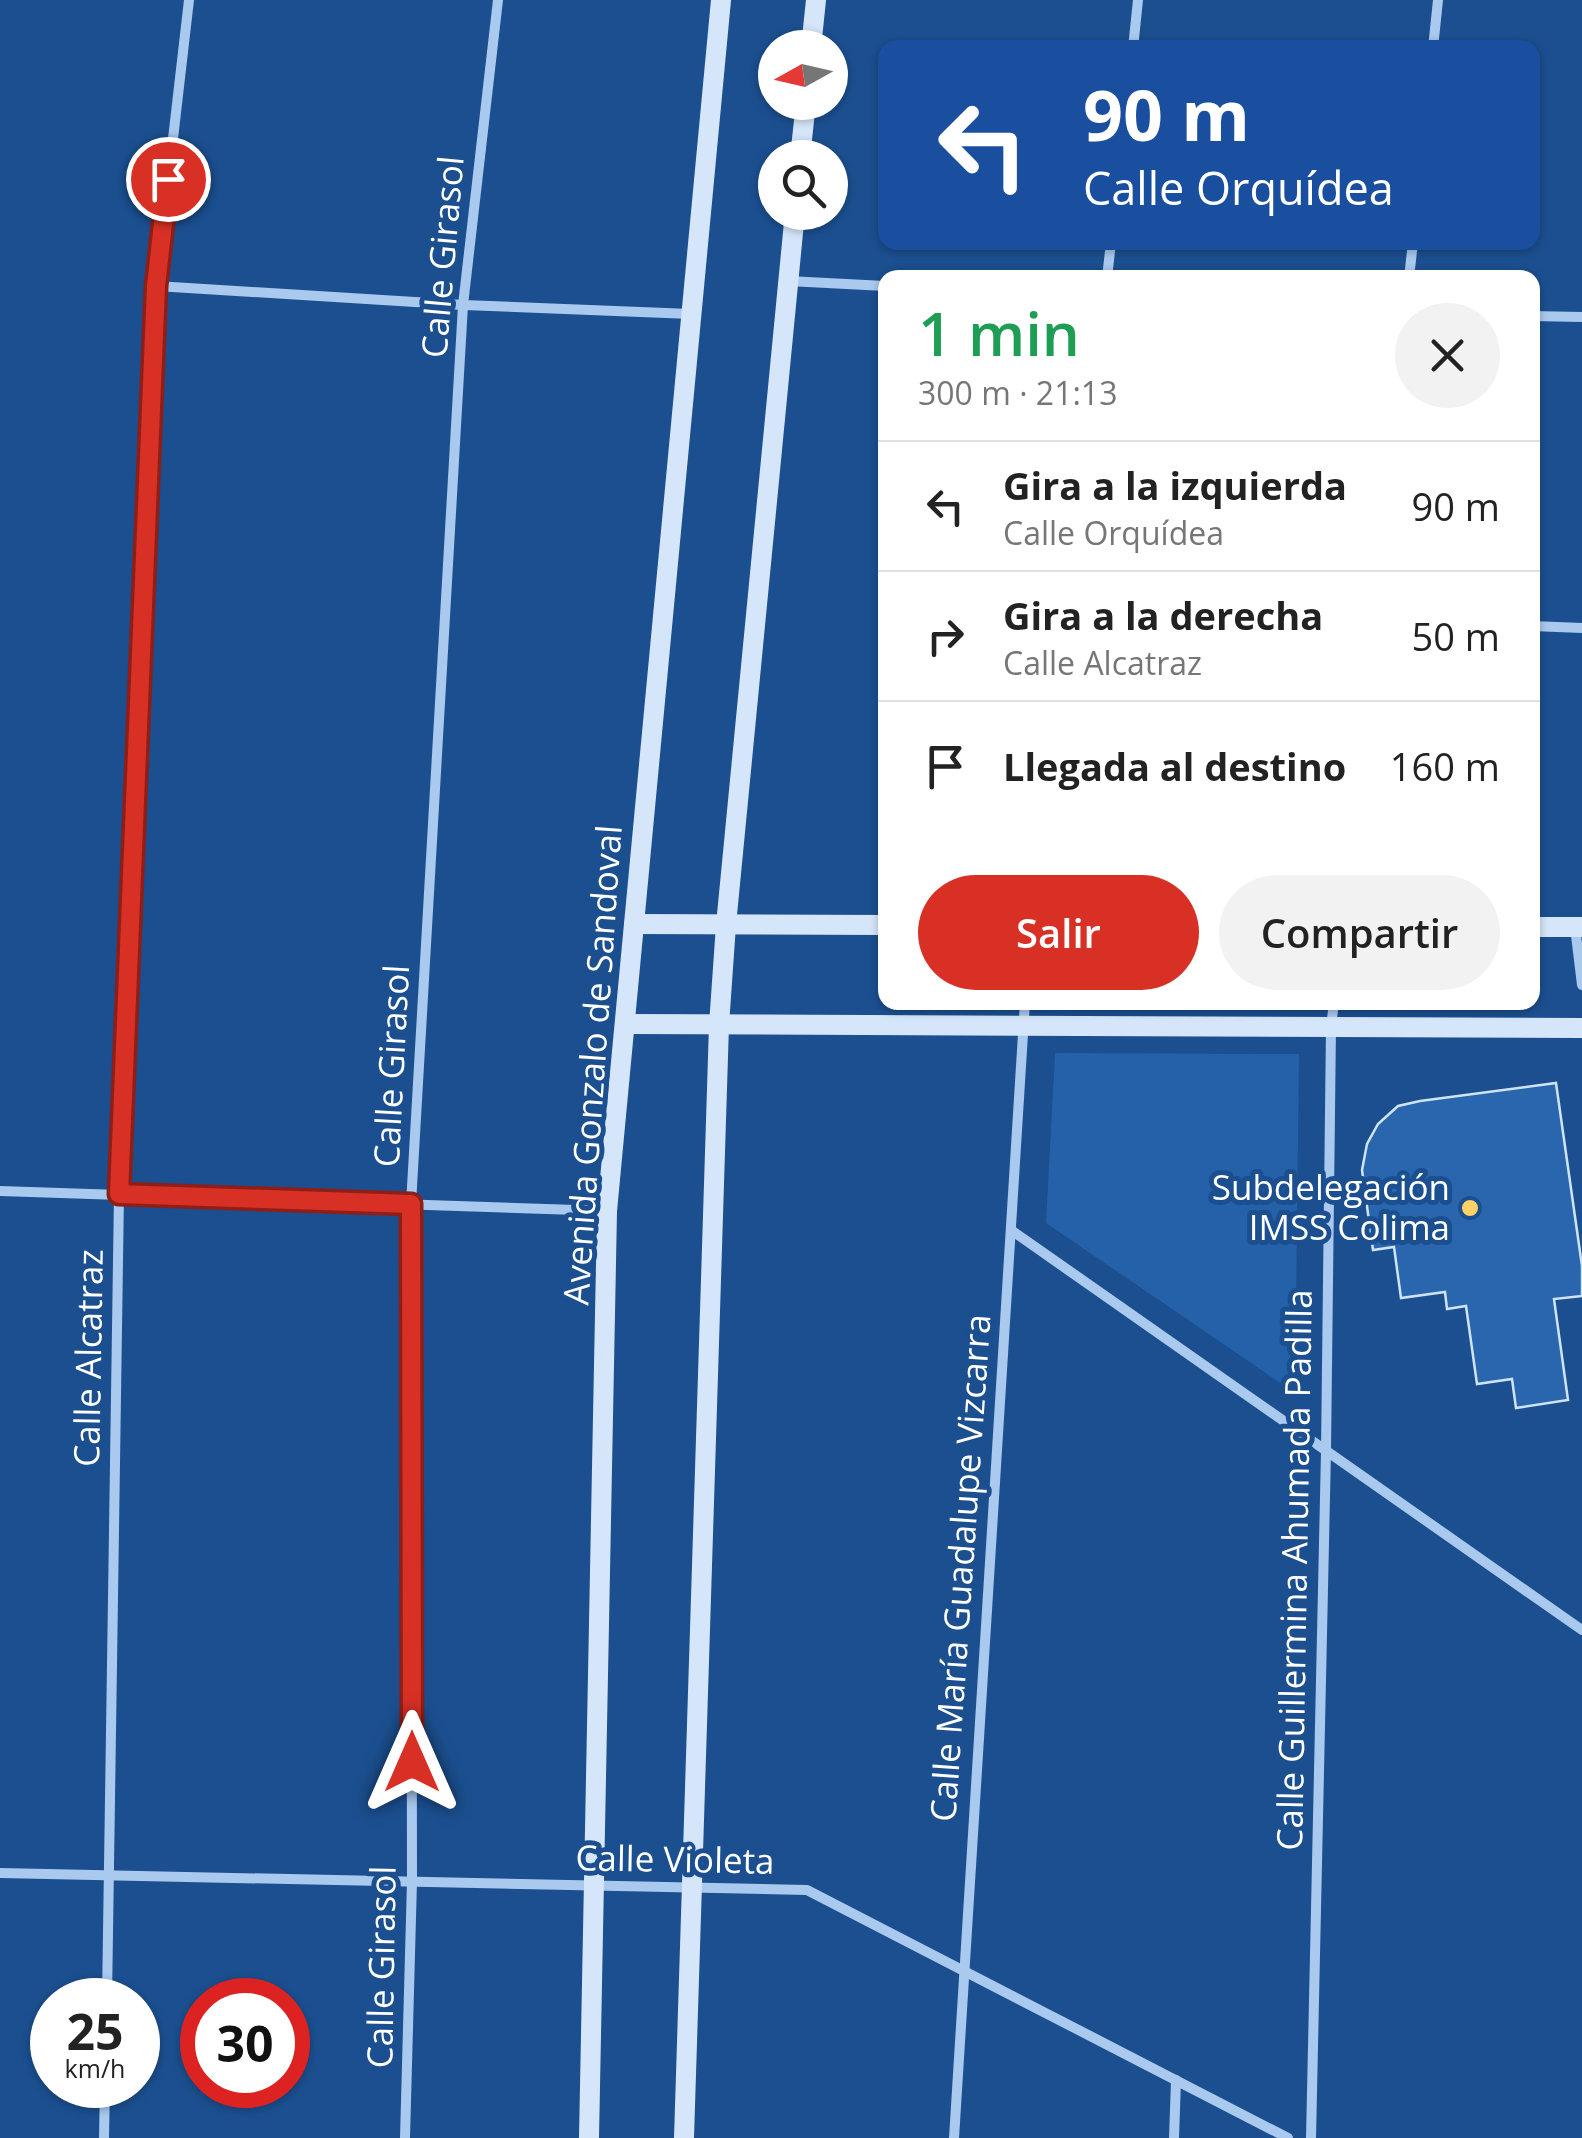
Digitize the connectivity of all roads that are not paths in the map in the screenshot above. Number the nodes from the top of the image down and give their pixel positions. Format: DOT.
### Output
graph roads {
  1 [pos="188,0"];
  2 [pos="498,0"];
  3 [pos="721,0"];
  4 [pos="816,0"];
  5 [pos="1138,0"];
  6 [pos="1438,0"];
  7 [pos="813,30"];
  8 [pos="1134,40"];
  9 [pos="1434,40"];
  10 [pos="793,230"];
  11 [pos="788,281"];
  12 [pos="156,286"];
  13 [pos="878,286"];
  14 [pos="463,304"];
  15 [pos="692,314"];
  16 [pos="1540,316"];
  17 [pos="1582,317"];
  18 [pos="1540,626"];
  19 [pos="1582,628"];
  20 [pos="634,924"];
  21 [pos="726,924"];
  22 [pos="878,925"];
  23 [pos="1540,927"];
  24 [pos="1579,927"];
  25 [pos="1582,985"];
  26 [pos="1024,1010"];
  27 [pos="1333,1010"];
  28 [pos="625,1024"];
  29 [pos="718,1025"];
  30 [pos="1023,1026"];
  31 [pos="1331,1028"];
  32 [pos="1582,1028"];
  33 [pos="0,1190"];
  34 [pos="119,1194"];
  35 [pos="411,1204"];
  36 [pos="607,1211"];
  37 [pos="1010,1230"];
  38 [pos="1326,1451"];
  39 [pos="1582,1630"];
  40 [pos="0,1873"];
  41 [pos="110,1875"];
  42 [pos="412,1882"];
  43 [pos="594,1886"];
  44 [pos="692,1888"];
  45 [pos="963,1971"];
  46 [pos="108,1978"];
  47 [pos="1176,2080"];
  48 [pos="105,2108"];
  49 [pos="104,2138"];
  50 [pos="405,2138"];
  51 [pos="589,2138"];
  52 [pos="684,2138"];
  53 [pos="954,2138"];
  54 [pos="1174,2138"];
  55 [pos="1288,2138"];
  56 [pos="1311,2138"];
  1 -- 12 [label="street, Calle Alcatraz"];
  2 -- 14 [label="street, Calle Girasol"];
  3 -- 15 [label="main road, Avenida Gonzalo de Sandoval"];
  4 -- 7 [label="main road"];
  5 -- 8 [label="street"];
  6 -- 9 [label="street"];
  10 -- 11 [label="main road"];
  11 -- 13 [label="street"];
  11 -- 21 [label="main road"];
  12 -- 14 [label="street"];
  12 -- 34 [label="street, Calle Alcatraz"];
  14 -- 15 [label="street"];
  14 -- 35 [label="street, Calle Girasol"];
  15 -- 20 [label="main road, Avenida Gonzalo de Sandoval"];
  16 -- 17 [label="street"];
  18 -- 19 [label="street"];
  20 -- 21 [label="main road"];
  20 -- 28 [label="main road, Avenida Gonzalo de Sandoval"];
  21 -- 22 [label="main road"];
  21 -- 29 [label="main road"];
  23 -- 24 [label="main road"];
  24 -- 25 [label="street"];
  26 -- 30 [label="street, Calle María Guadalupe Vizcarra"];
  27 -- 31 [label="street, Calle Guillermina Ahumada Padilla"];
  28 -- 29 [label="main road"];
  28 -- 36 [label="main road, Avenida Gonzalo de Sandoval"];
  29 -- 30 [label="main road"];
  29 -- 44 [label="main road"];
  30 -- 31 [label="main road"];
  30 -- 37 [label="street, Calle María Guadalupe Vizcarra"];
  31 -- 32 [label="main road"];
  31 -- 38 [label="street, Calle Guillermina Ahumada Padilla"];
  33 -- 34 [label="street"];
  34 -- 35 [label="street"];
  34 -- 41 [label="street, Calle Alcatraz"];
  35 -- 36 [label="street"];
  35 -- 42 [label="street, Calle Girasol"];
  36 -- 43 [label="main road, Avenida Gonzalo de Sandoval"];
  37 -- 38 [label="street"];
  37 -- 45 [label="street, Calle María Guadalupe Vizcarra"];
  38 -- 39 [label="street"];
  38 -- 56 [label="street, Calle Guillermina Ahumada Padilla"];
  40 -- 41 [label="street, Calle Violeta"];
  41 -- 42 [label="street, Calle Violeta"];
  41 -- 46 [label="street, Calle Alcatraz"];
  42 -- 43 [label="street, Calle Violeta"];
  42 -- 50 [label="street, Calle Girasol"];
  43 -- 44 [label="street, Calle Violeta"];
  43 -- 51 [label="main road, Avenida Gonzalo de Sandoval"];
  44 -- 45 [label="street, Calle Violeta"];
  44 -- 52 [label="main road"];
  45 -- 47 [label="street, Calle Violeta"];
  45 -- 53 [label="street, Calle María Guadalupe Vizcarra"];
  47 -- 54 [label="street"];
  47 -- 55 [label="street, Calle Violeta"];
  48 -- 49 [label="street"];
}
